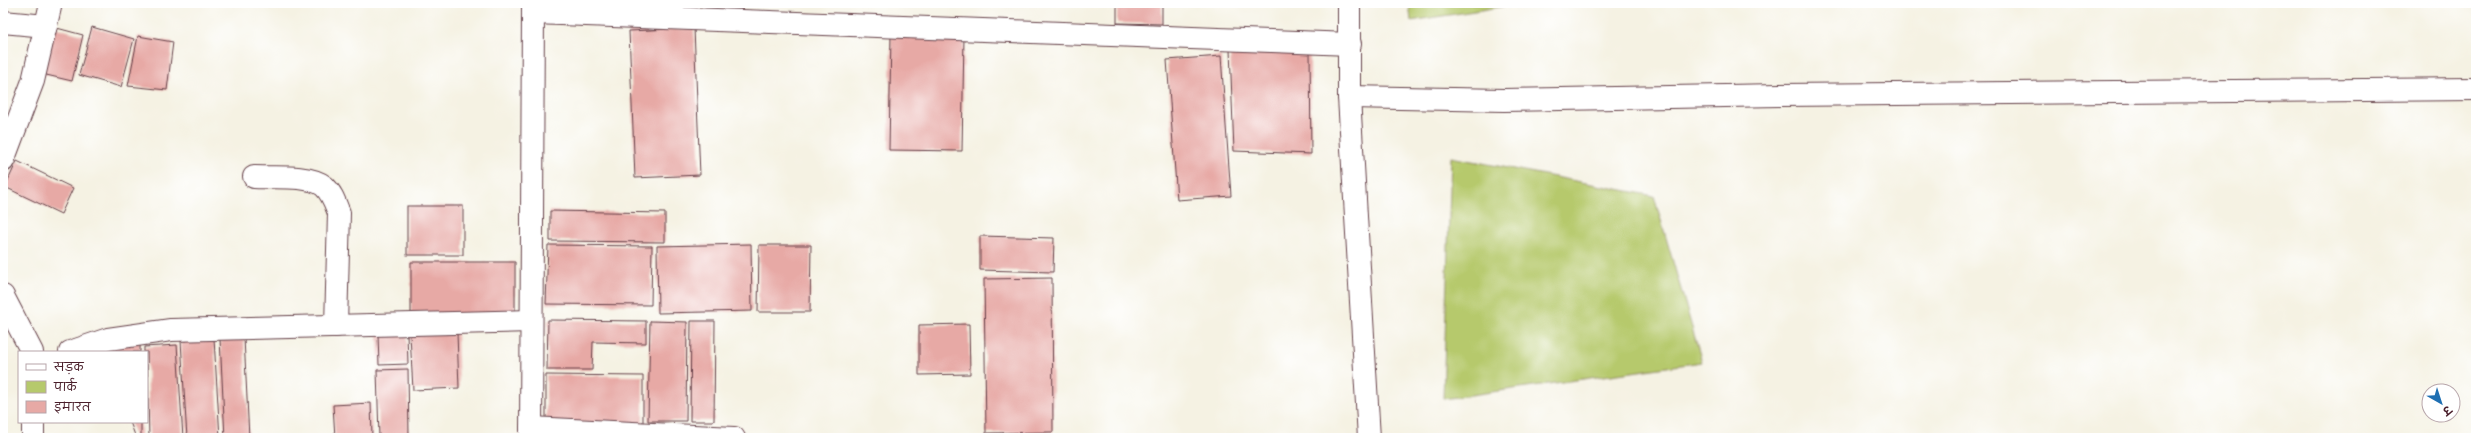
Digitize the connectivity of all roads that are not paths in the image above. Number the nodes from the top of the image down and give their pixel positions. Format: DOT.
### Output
graph roads {
  1 [pos="51,3"];
  2 [pos="1349,3"];
  3 [pos="534,8"];
  4 [pos="3,22"];
  5 [pos="46,26"];
  6 [pos="1350,44"];
  7 [pos="2476,89"];
  8 [pos="1349,97"];
  9 [pos="3,161"];
  10 [pos="254,177"];
  11 [pos="3,296"];
  12 [pos="531,321"];
  13 [pos="336,326"];
  14 [pos="32,351"];
  15 [pos="73,351"];
  16 [pos="33,423"];
  17 [pos="531,433"];
  18 [pos="33,438"];
  19 [pos="734,438"];
  20 [pos="1369,438"];
  1 -- 5 [label="street"];
  2 -- 6 [label="street"];
  3 -- 6 [label="street"];
  3 -- 12 [label="street"];
  4 -- 5 [label="street"];
  5 -- 9 [label="street"];
  6 -- 8 [label="street"];
  7 -- 8 [label="street"];
  8 -- 20 [label="street"];
  10 -- 13 [label="street"];
  11 -- 14 [label="street"];
  12 -- 13 [label="street"];
  12 -- 17 [label="street"];
  13 -- 15 [label="street"];
  16 -- 18 [label="street"];
  17 -- 19 [label="street"];
}
